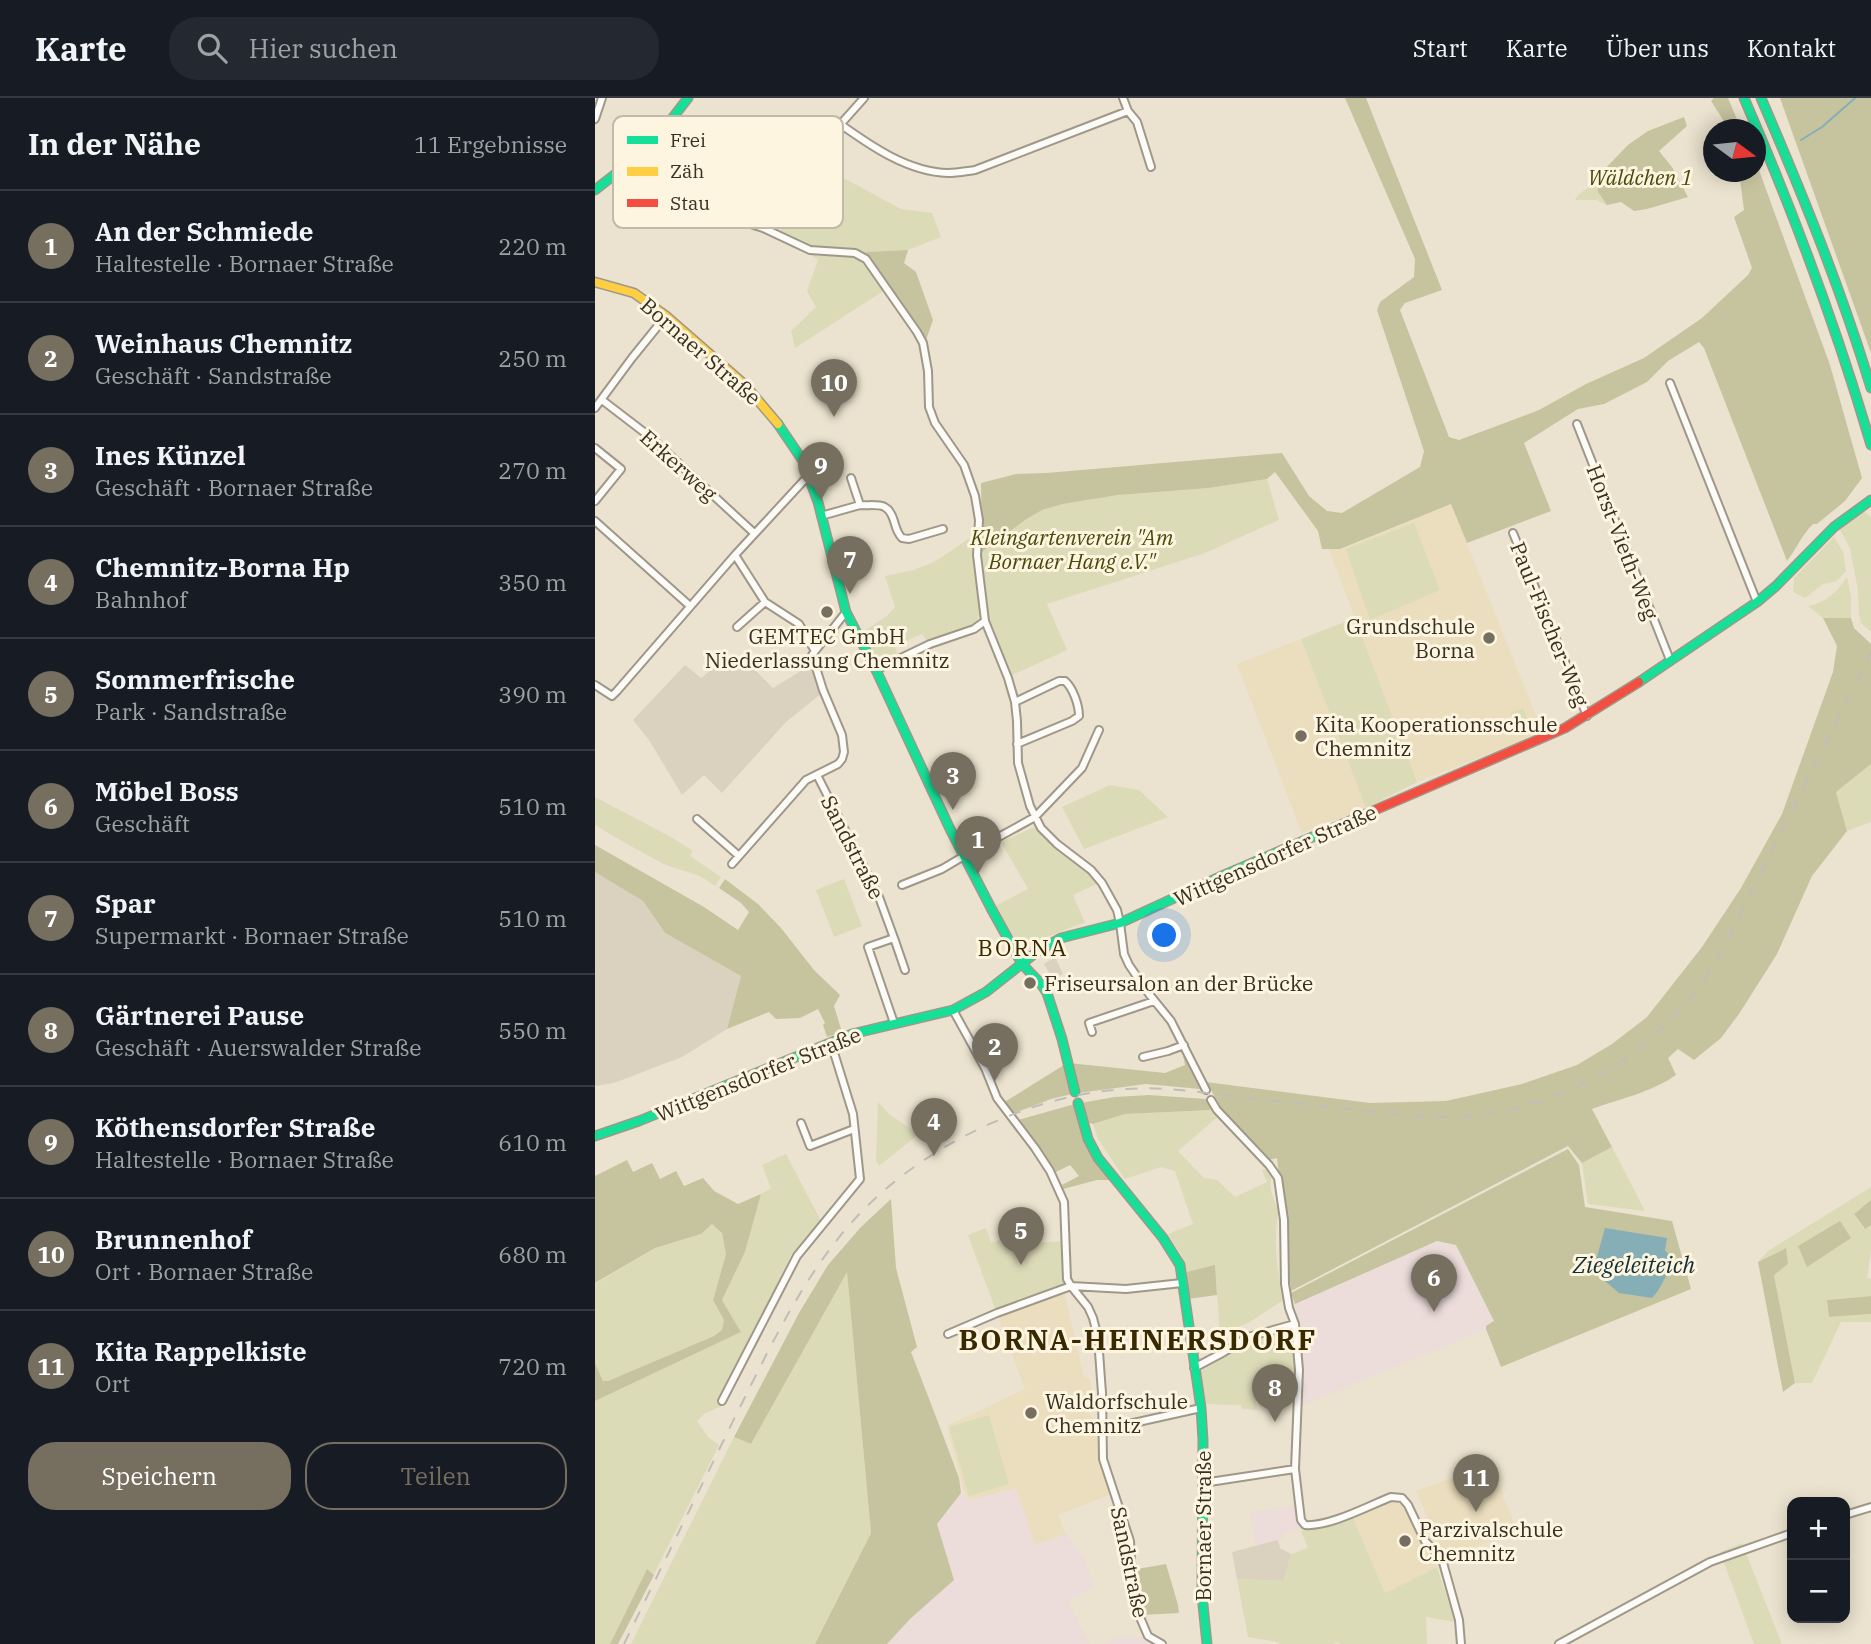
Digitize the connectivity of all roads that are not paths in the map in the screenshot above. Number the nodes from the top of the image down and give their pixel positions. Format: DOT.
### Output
graph roads {
  1 [pos="603,98"];
  2 [pos="688,98"];
  3 [pos="864,98"];
  4 [pos="1123,98"];
  5 [pos="1744,98"];
  6 [pos="1761,98"];
  7 [pos="1128,111"];
  8 [pos="674,116"];
  9 [pos="595,119"];
  10 [pos="843,121"];
  11 [pos="843,126"];
  12 [pos="1151,167"];
  13 [pos="613,176"];
  14 [pos="595,190"];
  15 [pos="763,228"];
  16 [pos="595,282"];
  17 [pos="666,316"];
  18 [pos="1671,383"];
  19 [pos="1871,388"];
  20 [pos="602,400"];
  21 [pos="595,408"];
  22 [pos="1577,424"];
  23 [pos="1871,445"];
  24 [pos="595,448"];
  25 [pos="809,475"];
  26 [pos="851,478"];
  27 [pos="1871,500"];
  28 [pos="595,501"];
  29 [pos="859,505"];
  30 [pos="821,516"];
  31 [pos="595,521"];
  32 [pos="943,529"];
  33 [pos="754,533"];
  34 [pos="1513,533"];
  35 [pos="735,555"];
  36 [pos="765,602"];
  37 [pos="1757,602"];
  38 [pos="690,606"];
  39 [pos="846,612"];
  40 [pos="985,621"];
  41 [pos="737,627"];
  42 [pos="815,651"];
  43 [pos="1670,660"];
  44 [pos="876,670"];
  45 [pos="595,685"];
  46 [pos="1015,702"];
  47 [pos="1587,716"];
  48 [pos="1098,730"];
  49 [pos="1017,744"];
  50 [pos="817,775"];
  51 [pos="1035,817"];
  52 [pos="697,819"];
  53 [pos="739,856"];
  54 [pos="964,856"];
  55 [pos="732,864"];
  56 [pos="902,885"];
  57 [pos="1120,923"];
  58 [pos="894,938"];
  59 [pos="1022,964"];
  60 [pos="905,970"];
  61 [pos="1154,1001"];
  62 [pos="953,1010"];
  63 [pos="894,1023"];
  64 [pos="1092,1032"];
  65 [pos="831,1043"];
  66 [pos="1184,1045"];
  67 [pos="1143,1057"];
  68 [pos="1206,1090"];
  69 [pos="1075,1092"];
  70 [pos="1211,1100"];
  71 [pos="1078,1103"];
  72 [pos="801,1123"];
  73 [pos="855,1129"];
  74 [pos="595,1136"];
  75 [pos="1182,1283"];
  76 [pos="1071,1286"];
  77 [pos="1295,1324"];
  78 [pos="948,1334"];
  79 [pos="1194,1368"];
  80 [pos="722,1401"];
  81 [pos="1201,1408"];
  82 [pos="1102,1430"];
  83 [pos="1296,1469"];
  84 [pos="1203,1483"];
  85 [pos="1871,1507"];
  86 [pos="1850,1513"];
  87 [pos="1787,1535"];
  88 [pos="1162,1644"];
  89 [pos="1207,1644"];
  90 [pos="1461,1644"];
  91 [pos="1559,1644"];
  1 -- 9 [label="street"];
  2 -- 8 [label="main road"];
  3 -- 10 [label="street"];
  4 -- 7 [label="street"];
  5 -- 23 [label="main road"];
  6 -- 19 [label="main road"];
  7 -- 11 [label="street"];
  7 -- 12 [label="street"];
  13 -- 14 [label="main road"];
  15 -- 40 [label="street"];
  16 -- 17 [label="main road, Bornaer Straße"];
  17 -- 20 [label="street"];
  17 -- 25 [label="main road, Bornaer Straße"];
  18 -- 37 [label="street"];
  20 -- 21 [label="street"];
  20 -- 33 [label="street, Erkerweg"];
  22 -- 43 [label="street, Horst-Vieth-Weg"];
  24 -- 28 [label="street"];
  25 -- 30 [label="main road, Bornaer Straße"];
  25 -- 33 [label="street"];
  26 -- 29 [label="street"];
  27 -- 37 [label="main road, Wittgensdorfer Straße"];
  29 -- 30 [label="street"];
  29 -- 32 [label="street"];
  30 -- 39 [label="main road, Bornaer Straße"];
  31 -- 38 [label="street"];
  33 -- 35 [label="street"];
  34 -- 47 [label="street, Paul-Fischer-Weg"];
  35 -- 36 [label="street, Sandstraße"];
  35 -- 38 [label="street"];
  36 -- 41 [label="street"];
  36 -- 42 [label="street, Sandstraße"];
  37 -- 43 [label="main road, Wittgensdorfer Straße"];
  38 -- 45 [label="street"];
  39 -- 42 [label="street"];
  39 -- 44 [label="main road, Bornaer Straße"];
  40 -- 44 [label="street"];
  40 -- 46 [label="street"];
  42 -- 50 [label="street, Sandstraße"];
  43 -- 47 [label="main road, Wittgensdorfer Straße"];
  44 -- 54 [label="main road, Bornaer Straße"];
  46 -- 49 [label="street"];
  46 -- 49 [label="street"];
  47 -- 57 [label="main road, Wittgensdorfer Straße"];
  48 -- 51 [label="street"];
  49 -- 51 [label="street"];
  50 -- 53 [label="street"];
  50 -- 58 [label="street, Sandstraße"];
  51 -- 54 [label="street"];
  51 -- 57 [label="street"];
  52 -- 53 [label="street"];
  53 -- 55 [label="street"];
  54 -- 56 [label="street"];
  54 -- 59 [label="main road, Bornaer Straße"];
  57 -- 59 [label="main road, Wittgensdorfer Straße"];
  57 -- 61 [label="street"];
  58 -- 60 [label="street, Sandstraße"];
  58 -- 63 [label="street"];
  59 -- 62 [label="main road, Wittgensdorfer Straße"];
  59 -- 69 [label="main road, Bornaer Straße"];
  61 -- 64 [label="street"];
  61 -- 66 [label="street"];
  62 -- 63 [label="main road, Wittgensdorfer Straße"];
  62 -- 76 [label="street, Sandstraße"];
  63 -- 65 [label="main road, Wittgensdorfer Straße"];
  65 -- 73 [label="street"];
  65 -- 74 [label="main road, Wittgensdorfer Straße"];
  66 -- 67 [label="street"];
  66 -- 68 [label="street"];
  70 -- 77 [label="street"];
  71 -- 75 [label="main road, Bornaer Straße"];
  72 -- 73 [label="street"];
  73 -- 80 [label="street"];
  75 -- 76 [label="street"];
  75 -- 79 [label="main road, Bornaer Straße"];
  76 -- 78 [label="street"];
  76 -- 82 [label="street, Sandstraße"];
  77 -- 79 [label="street"];
  77 -- 83 [label="street"];
  79 -- 81 [label="main road, Bornaer Straße"];
  81 -- 82 [label="street"];
  81 -- 84 [label="main road, Bornaer Straße"];
  82 -- 88 [label="street, Sandstraße"];
  83 -- 84 [label="street"];
  83 -- 90 [label="street"];
  84 -- 89 [label="main road, Bornaer Straße"];
  85 -- 86 [label="street"];
  87 -- 91 [label="street"];
}
